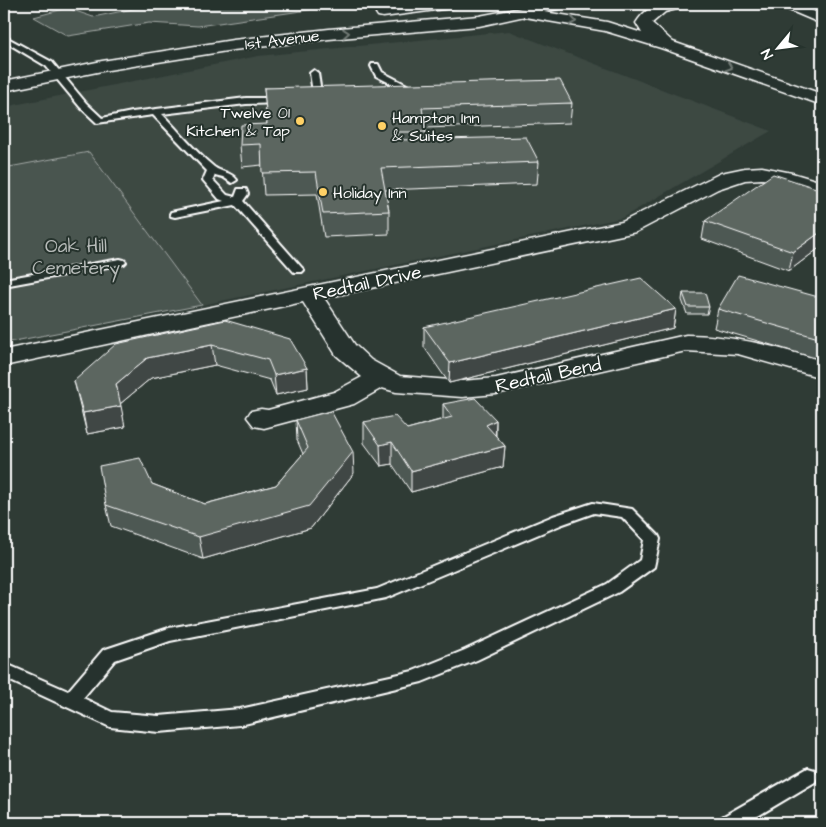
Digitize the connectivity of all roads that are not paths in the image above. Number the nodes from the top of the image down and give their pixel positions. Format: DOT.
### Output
graph roads {
  1 [pos="451,4"];
  2 [pos="562,4"];
  3 [pos="680,4"];
  4 [pos="787,4"];
  5 [pos="525,13"];
  6 [pos="822,20"];
  7 [pos="4,38"];
  8 [pos="667,45"];
  9 [pos="374,66"];
  10 [pos="54,69"];
  11 [pos="4,73"];
  12 [pos="314,73"];
  13 [pos="4,86"];
  14 [pos="394,97"];
  15 [pos="318,99"];
  16 [pos="289,100"];
  17 [pos="822,100"];
  18 [pos="156,113"];
  19 [pos="212,172"];
  20 [pos="232,180"];
  21 [pos="822,189"];
  22 [pos="239,196"];
  23 [pos="175,214"];
  24 [pos="120,262"];
  25 [pos="298,270"];
  26 [pos="4,283"];
  27 [pos="310,294"];
  28 [pos="4,358"];
  29 [pos="822,370"];
  30 [pos="381,378"];
  31 [pos="261,417"];
  32 [pos="4,670"];
  33 [pos="71,700"];
  34 [pos="808,776"];
  35 [pos="729,823"];
  1 -- 10 [label="main road, 1st Avenue"];
  2 -- 5 [label="main road, 1st Avenue"];
  3 -- 8 [label="main road"];
  4 -- 6 [label="main road"];
  5 -- 8 [label="main road, one-way"];
  10 -- 5 [label="main road, 1st Avenue, one-way"];
  7 -- 10 [label="lane"];
  8 -- 17 [label="main road, one-way"];
  9 -- 14 [label="lane"];
  10 -- 11 [label="main road, 1st Avenue"];
  10 -- 13 [label="main road, 1st Avenue"];
  10 -- 18 [label="lane"];
  12 -- 15 [label="lane"];
  16 -- 18 [label="lane"];
  18 -- 19 [label="lane"];
  19 -- 20 [label="lane"];
  19 -- 22 [label="lane"];
  21 -- 27 [label="main road, Redtail Drive"];
  22 -- 23 [label="lane"];
  22 -- 25 [label="lane"];
  24 -- 26 [label="lane"];
  27 -- 28 [label="main road, Redtail Drive"];
  27 -- 30 [label="main road, Redtail Bend"];
  29 -- 30 [label="main road, Redtail Bend"];
  30 -- 31 [label="main road"];
  32 -- 33 [label="lane"];
  33 -- 33 [label="lane"];
  34 -- 35 [label="lane"];
}
